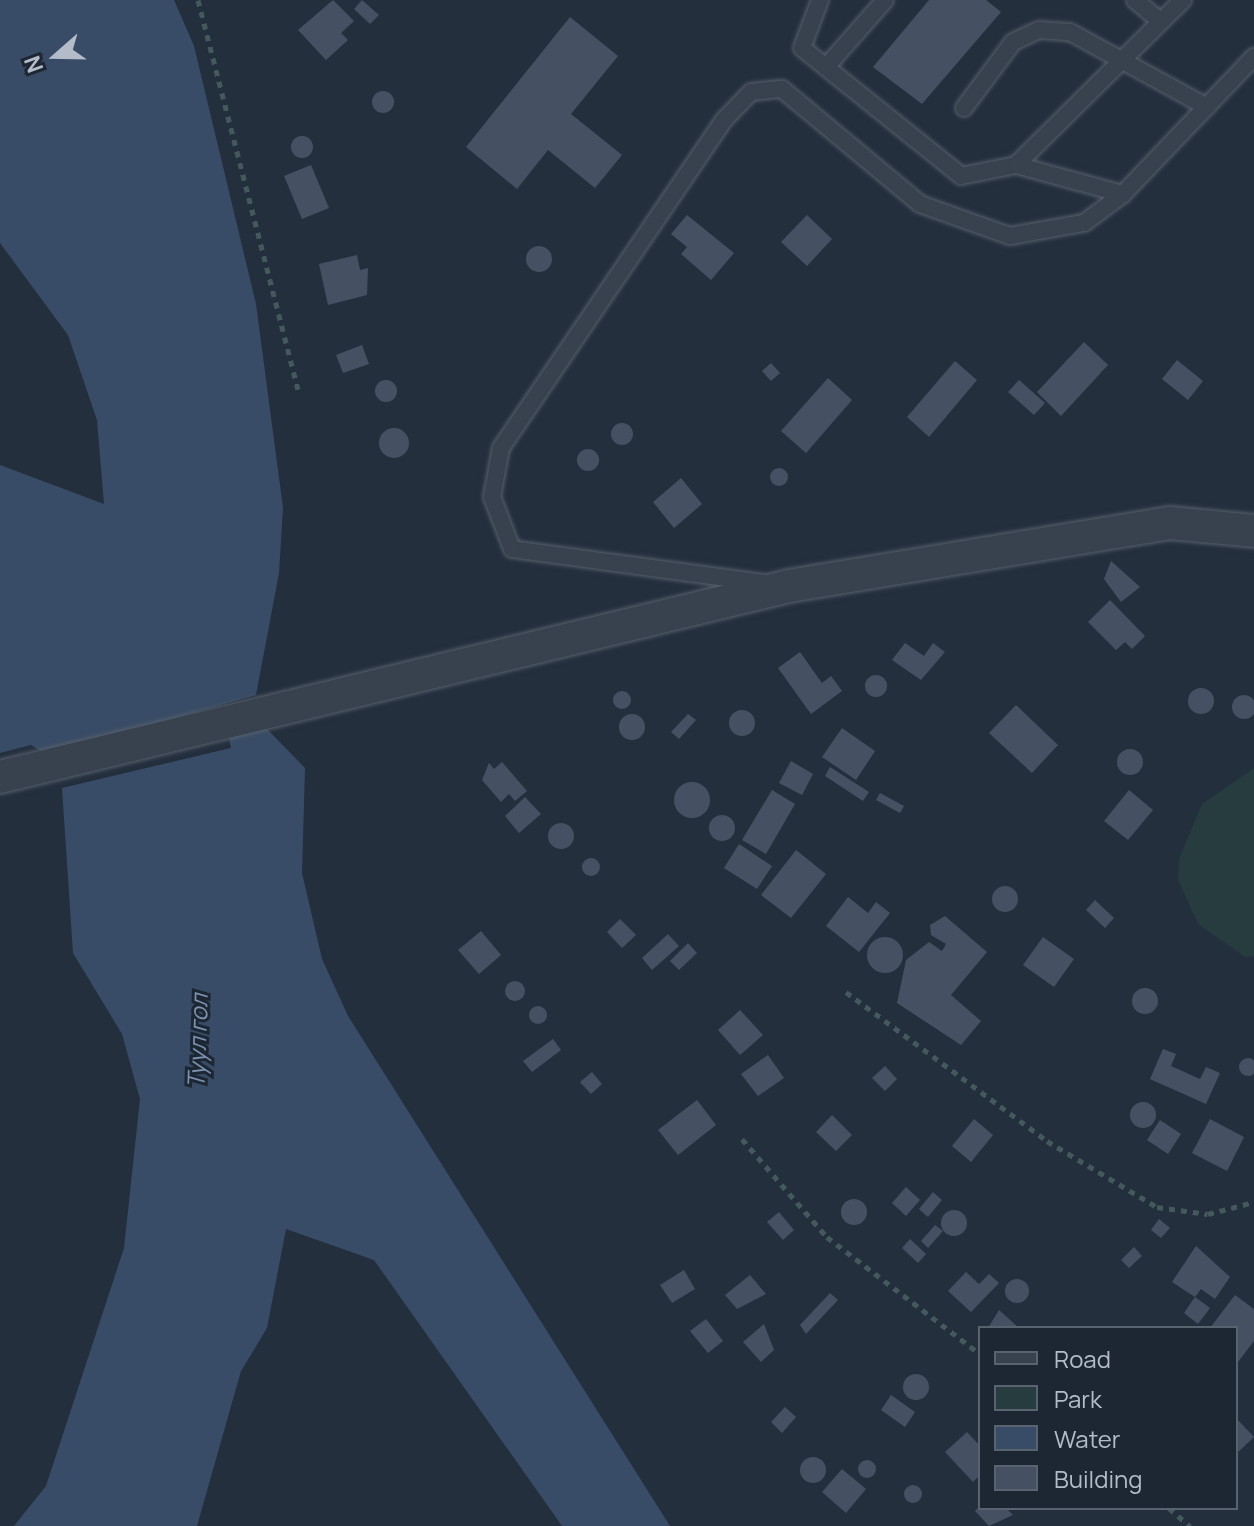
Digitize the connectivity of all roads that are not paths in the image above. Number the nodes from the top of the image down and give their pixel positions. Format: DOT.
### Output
graph roads {
  1 [pos="820,0"];
  2 [pos="885,0"];
  3 [pos="1135,0"];
  4 [pos="1183,0"];
  5 [pos="1159,20"];
  6 [pos="1254,57"];
  7 [pos="1122,58"];
  8 [pos="826,67"];
  9 [pos="1207,107"];
  10 [pos="964,108"];
  11 [pos="1016,165"];
  12 [pos="1123,194"];
  13 [pos="1254,531"];
  14 [pos="789,586"];
  15 [pos="0,777"];
  1 -- 8 [label="lane"];
  2 -- 8 [label="lane"];
  3 -- 5 [label="lane"];
  4 -- 5 [label="lane"];
  5 -- 7 [label="lane"];
  6 -- 9 [label="lane"];
  7 -- 9 [label="lane"];
  7 -- 10 [label="lane"];
  7 -- 11 [label="lane"];
  8 -- 11 [label="lane"];
  9 -- 12 [label="lane"];
  11 -- 12 [label="lane"];
  12 -- 14 [label="lane"];
  13 -- 14 [label="street"];
  14 -- 15 [label="street"];
}
